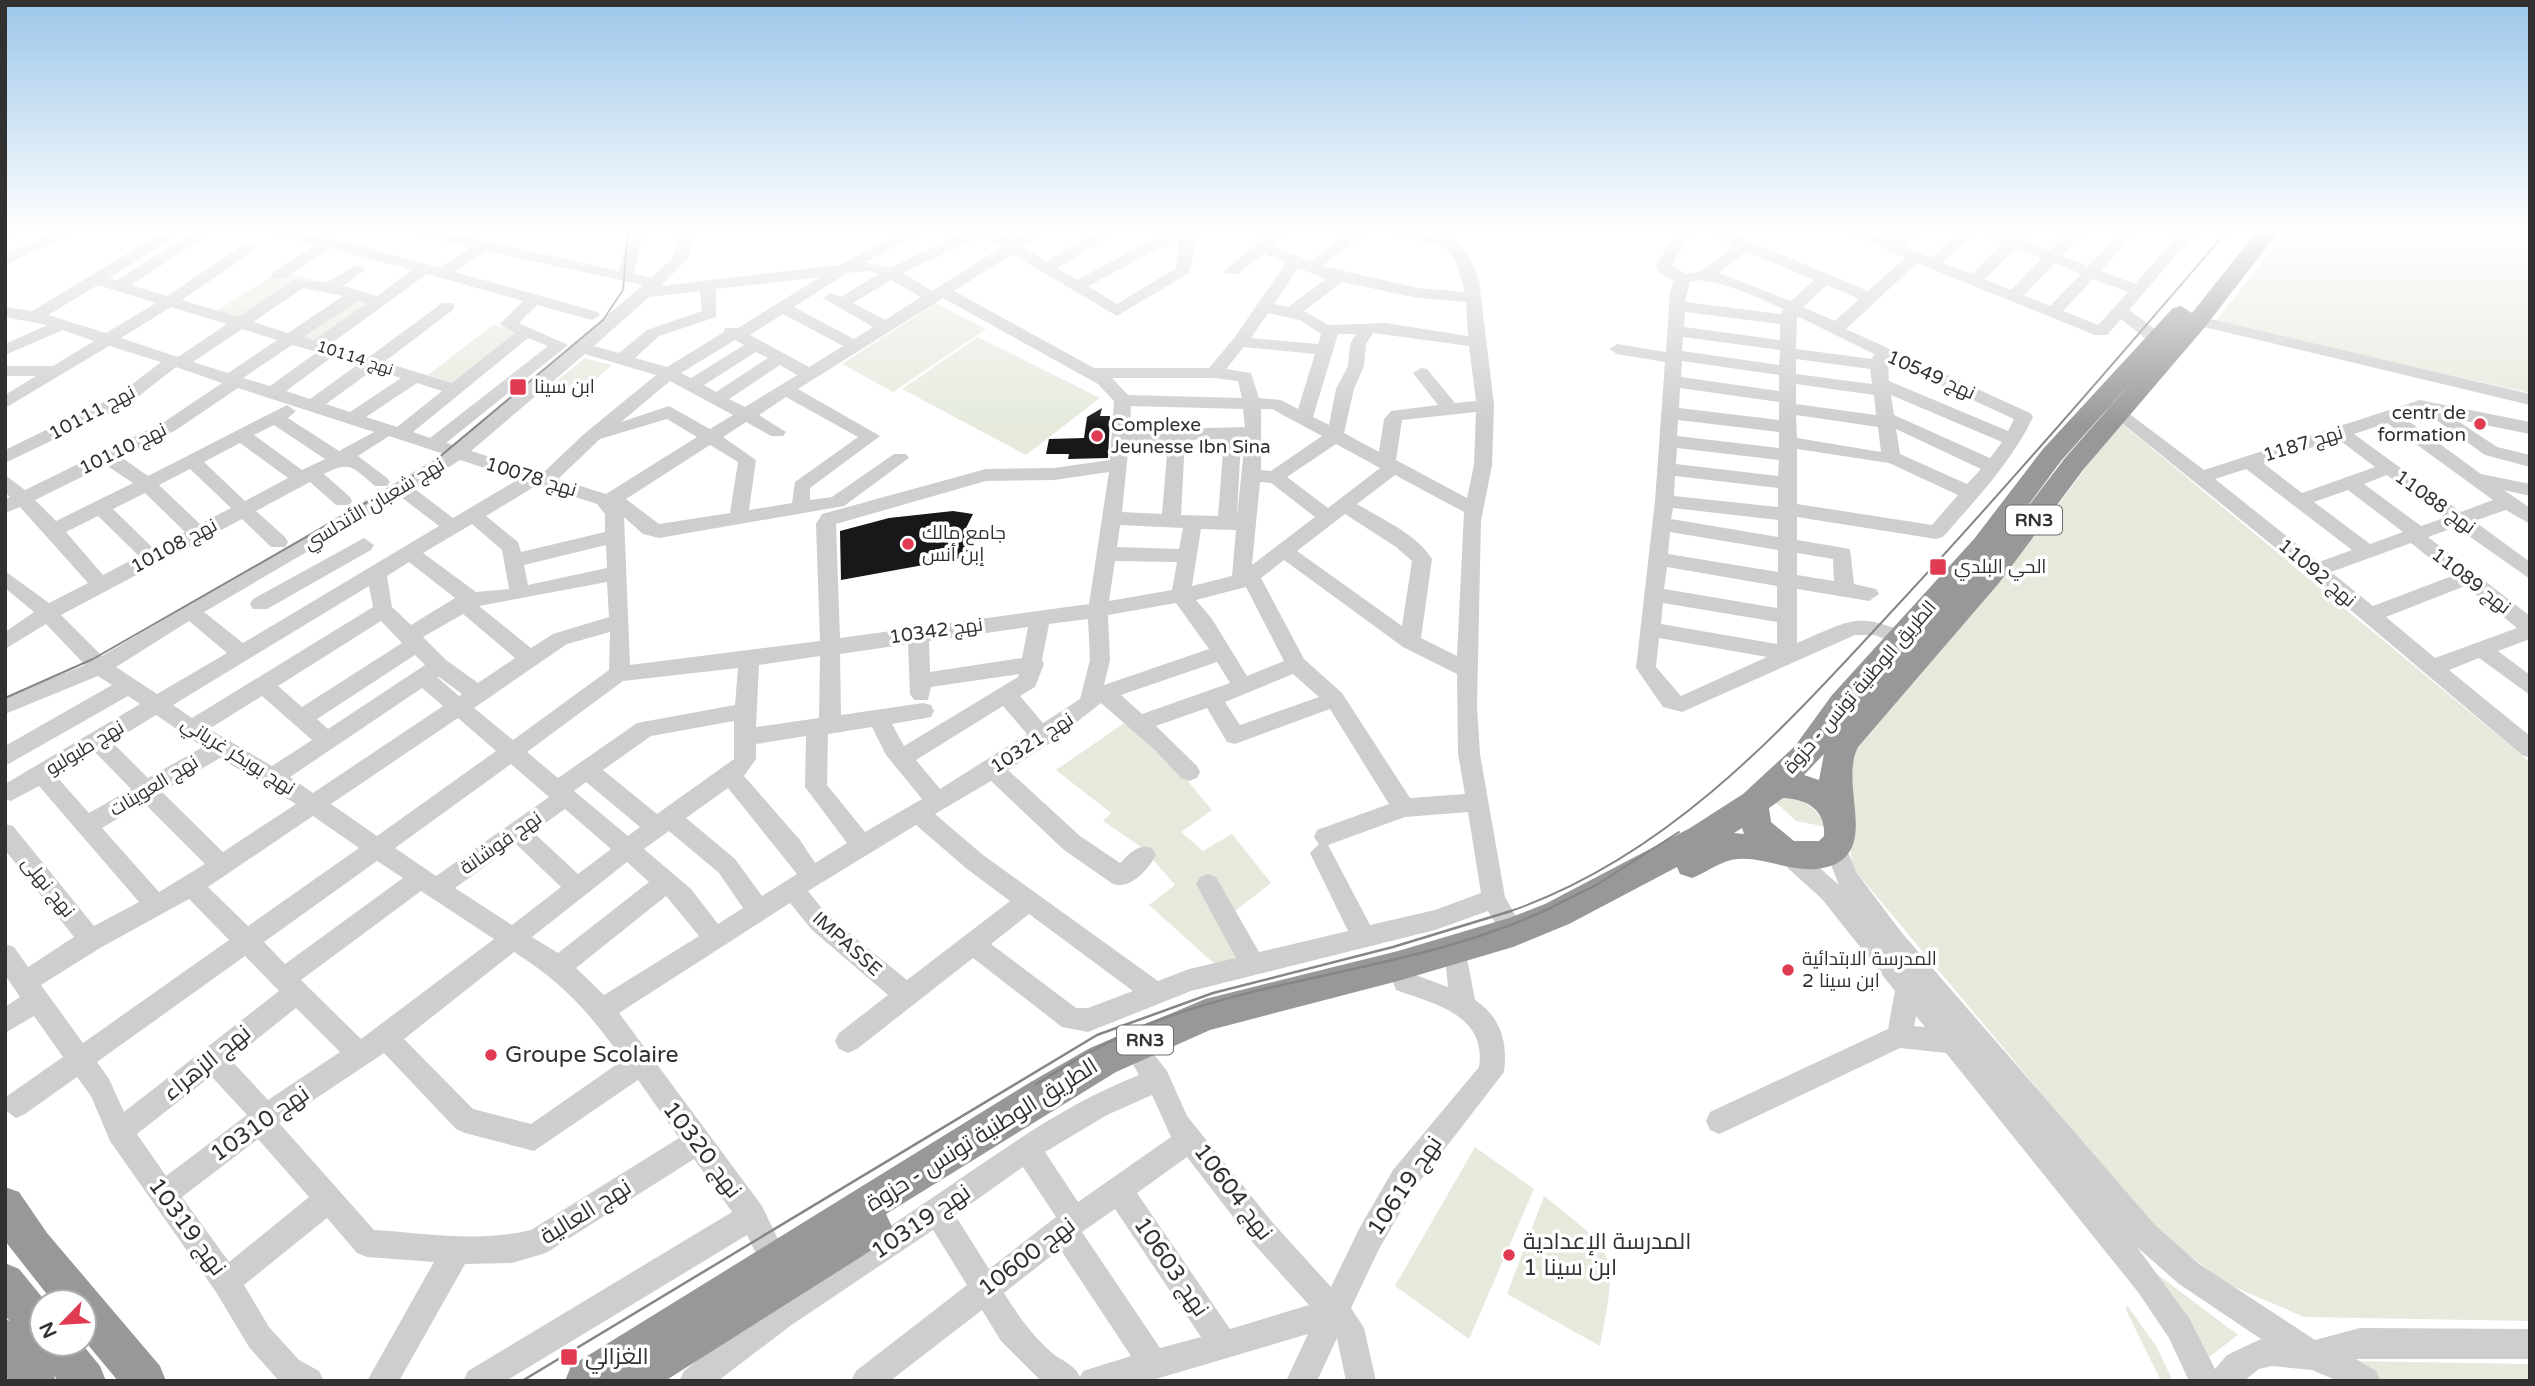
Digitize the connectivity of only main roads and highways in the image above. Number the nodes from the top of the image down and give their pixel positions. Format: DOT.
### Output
graph roads {
  1 [pos="2204,296"];
  2 [pos="2210,296"];
  3 [pos="2188,319"];
  4 [pos="2111,405"];
  5 [pos="1909,648"];
  6 [pos="1760,796"];
  7 [pos="1838,833"];
  8 [pos="1785,852"];
  9 [pos="5,1206"];
  10 [pos="781,1273"];
  11 [pos="5,1283"];
  12 [pos="67,1288"];
  13 [pos="28,1311"];
  14 [pos="98,1325"];
  15 [pos="5,1340"];
  16 [pos="66,1358"];
  17 [pos="35,1381"];
  18 [pos="85,1381"];
  19 [pos="145,1381"];
  20 [pos="586,1381"];
  21 [pos="626,1381"];
  1 -- 3 [label="highway, الطريق الوطنية تونس - حزوة / RN3"];
  2 -- 3 [label="highway, الطريق الوطنية تونس - حزوة / RN3"];
  3 -- 4 [label="highway, الطريق الوطنية تونس - حزوة / RN3"];
  3 -- 4 [label="highway, الطريق الوطنية تونس - حزوة / RN3"];
  4 -- 5 [label="highway, الطريق الوطنية تونس - حزوة / RN3"];
  5 -- 6 [label="highway, الطريق الوطنية تونس - حزوة / RN3"];
  5 -- 7 [label="highway, الطريق الوطنية تونس - حزوة / RN3"];
  6 -- 7 [label="highway"];
  6 -- 8 [label="highway"];
  6 -- 10 [label="highway, الطريق الوطنية تونس - حزوة / RN3"];
  7 -- 8 [label="highway, RN3"];
  8 -- 10 [label="highway, الطريق الوطنية تونس - حزوة / RN3"];
  9 -- 12 [label="highway"];
  10 -- 20 [label="highway, الطريق الوطنية تونس - حزوة / RN3"];
  10 -- 21 [label="highway, الطريق الوطنية تونس - حزوة / RN3"];
  11 -- 13 [label="highway"];
  14 -- 19 [label="highway"];
  15 -- 17 [label="highway"];
  16 -- 18 [label="highway"];
}
